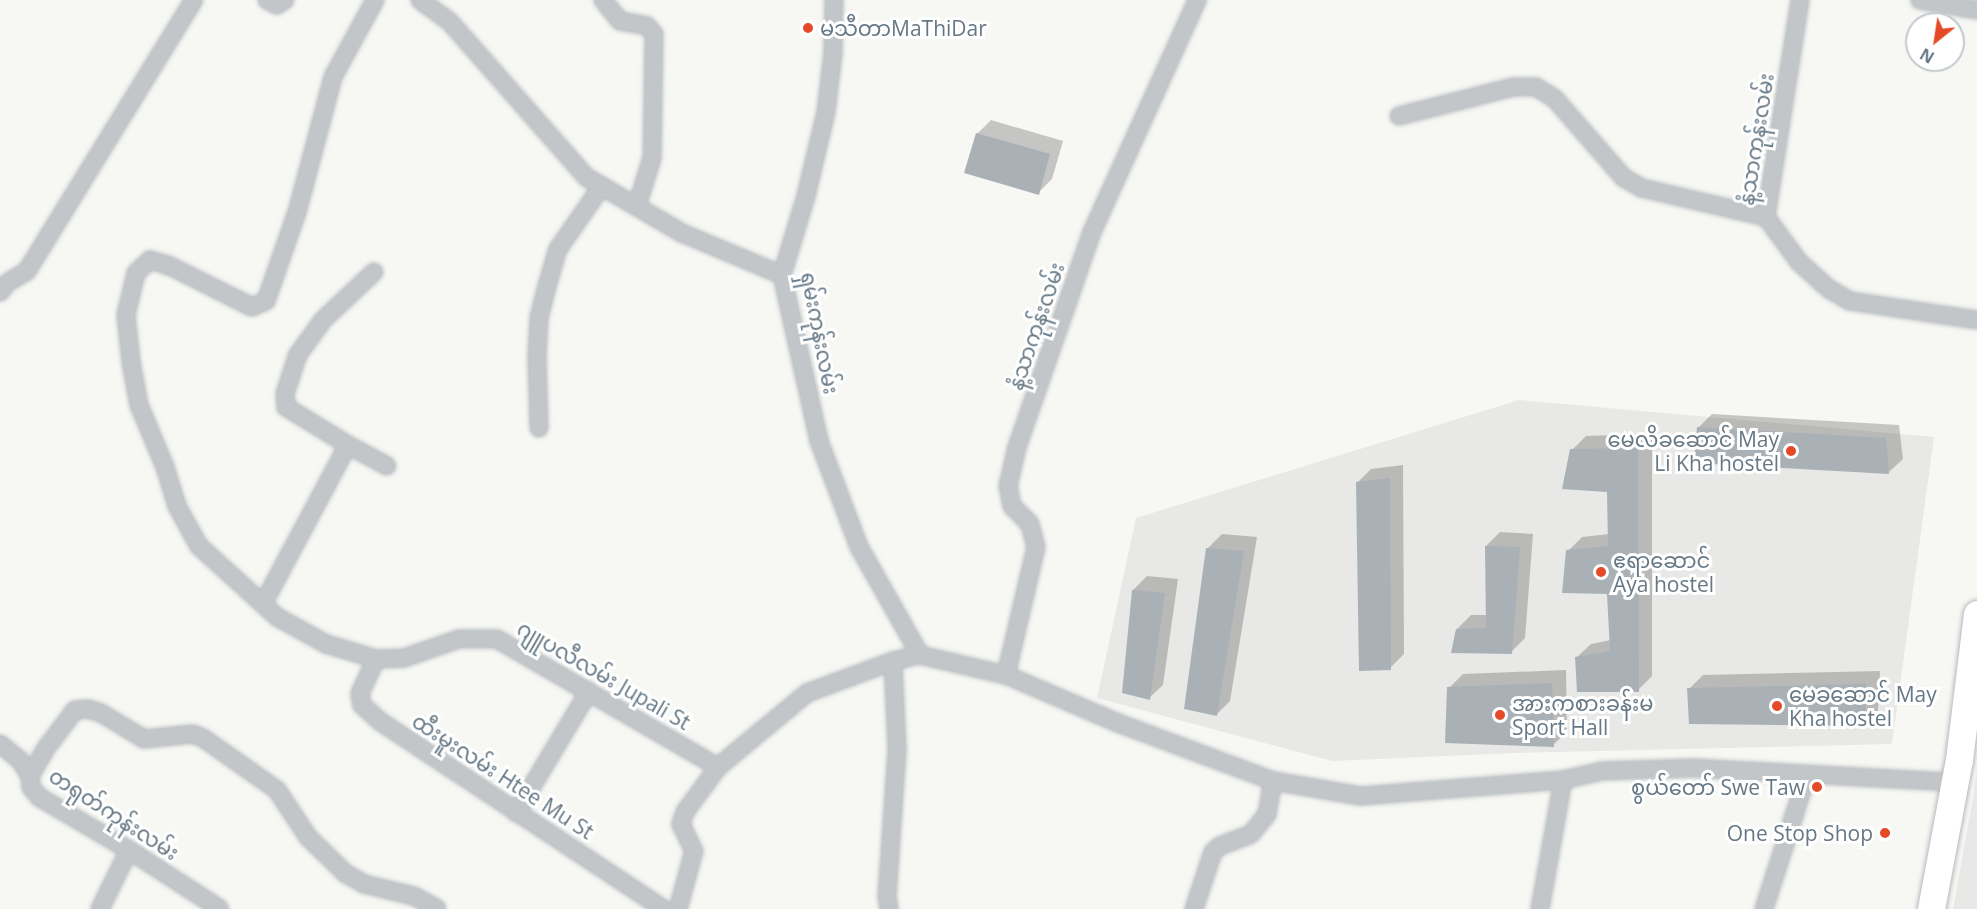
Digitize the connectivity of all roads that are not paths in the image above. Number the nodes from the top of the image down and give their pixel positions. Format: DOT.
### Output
graph roads {
  1 [pos="194,0"];
  2 [pos="267,0"];
  3 [pos="285,0"];
  4 [pos="375,0"];
  5 [pos="421,0"];
  6 [pos="603,0"];
  7 [pos="834,0"];
  8 [pos="1197,0"];
  9 [pos="1800,0"];
  10 [pos="1920,0"];
  11 [pos="1977,10"];
  12 [pos="1400,116"];
  13 [pos="602,186"];
  14 [pos="637,206"];
  15 [pos="1766,217"];
  16 [pos="374,272"];
  17 [pos="782,275"];
  18 [pos="0,292"];
  19 [pos="1977,320"];
  20 [pos="539,428"];
  21 [pos="348,445"];
  22 [pos="387,466"];
  23 [pos="263,604"];
  24 [pos="1977,614"];
  25 [pos="920,655"];
  26 [pos="376,659"];
  27 [pos="893,661"];
  28 [pos="1006,675"];
  29 [pos="589,691"];
  30 [pos="0,744"];
  31 [pos="718,767"];
  32 [pos="1807,775"];
  33 [pos="30,776"];
  34 [pos="1563,780"];
  35 [pos="1273,781"];
  36 [pos="1954,782"];
  37 [pos="516,813"];
  38 [pos="129,850"];
  39 [pos="100,909"];
  40 [pos="220,909"];
  41 [pos="437,909"];
  42 [pos="664,909"];
  43 [pos="678,909"];
  44 [pos="889,909"];
  45 [pos="1194,909"];
  46 [pos="1540,909"];
  47 [pos="1764,909"];
  48 [pos="1931,909"];
  1 -- 18 [label="street"];
  2 -- 3 [label="street"];
  4 -- 23 [label="street, ဂျူပလီလမ်း Jupali St"];
  5 -- 13 [label="street"];
  6 -- 14 [label="street"];
  7 -- 17 [label="street, ရှမ်းကုန်းလမ်း"];
  8 -- 28 [label="street, နံ့သာကုန်းလမ်း"];
  9 -- 15 [label="street, နံ့သာကုန်းလမ်း"];
  10 -- 11 [label="street"];
  12 -- 15 [label="street"];
  13 -- 14 [label="street"];
  13 -- 20 [label="street"];
  14 -- 17 [label="street"];
  15 -- 19 [label="street, နံ့သာကုန်းလမ်း"];
  16 -- 21 [label="street"];
  17 -- 25 [label="street, ရှမ်းကုန်းလမ်း"];
  21 -- 22 [label="street"];
  21 -- 23 [label="street"];
  23 -- 26 [label="street, ဂျူပလီလမ်း Jupali St"];
  24 -- 36 [label="main road"];
  25 -- 27 [label="street"];
  25 -- 28 [label="street"];
  26 -- 29 [label="street, ဂျူပလီလမ်း Jupali St"];
  26 -- 37 [label="street, ထီးမူးလမ်း Htee Mu St"];
  27 -- 31 [label="street"];
  27 -- 44 [label="street"];
  28 -- 35 [label="street"];
  29 -- 31 [label="street, ဂျူပလီလမ်း Jupali St"];
  29 -- 37 [label="street"];
  30 -- 33 [label="street, တရုတ်ကုန်းလမ်း"];
  31 -- 43 [label="street"];
  32 -- 34 [label="street"];
  32 -- 36 [label="street"];
  32 -- 47 [label="street"];
  33 -- 38 [label="street, တရုတ်ကုန်းလမ်း"];
  33 -- 41 [label="street"];
  34 -- 35 [label="street"];
  34 -- 46 [label="street"];
  35 -- 45 [label="street"];
  36 -- 48 [label="main road"];
  37 -- 42 [label="street, ထီးမူးလမ်း Htee Mu St"];
  38 -- 39 [label="street"];
  38 -- 40 [label="street, တရုတ်ကုန်းလမ်း"];
}
